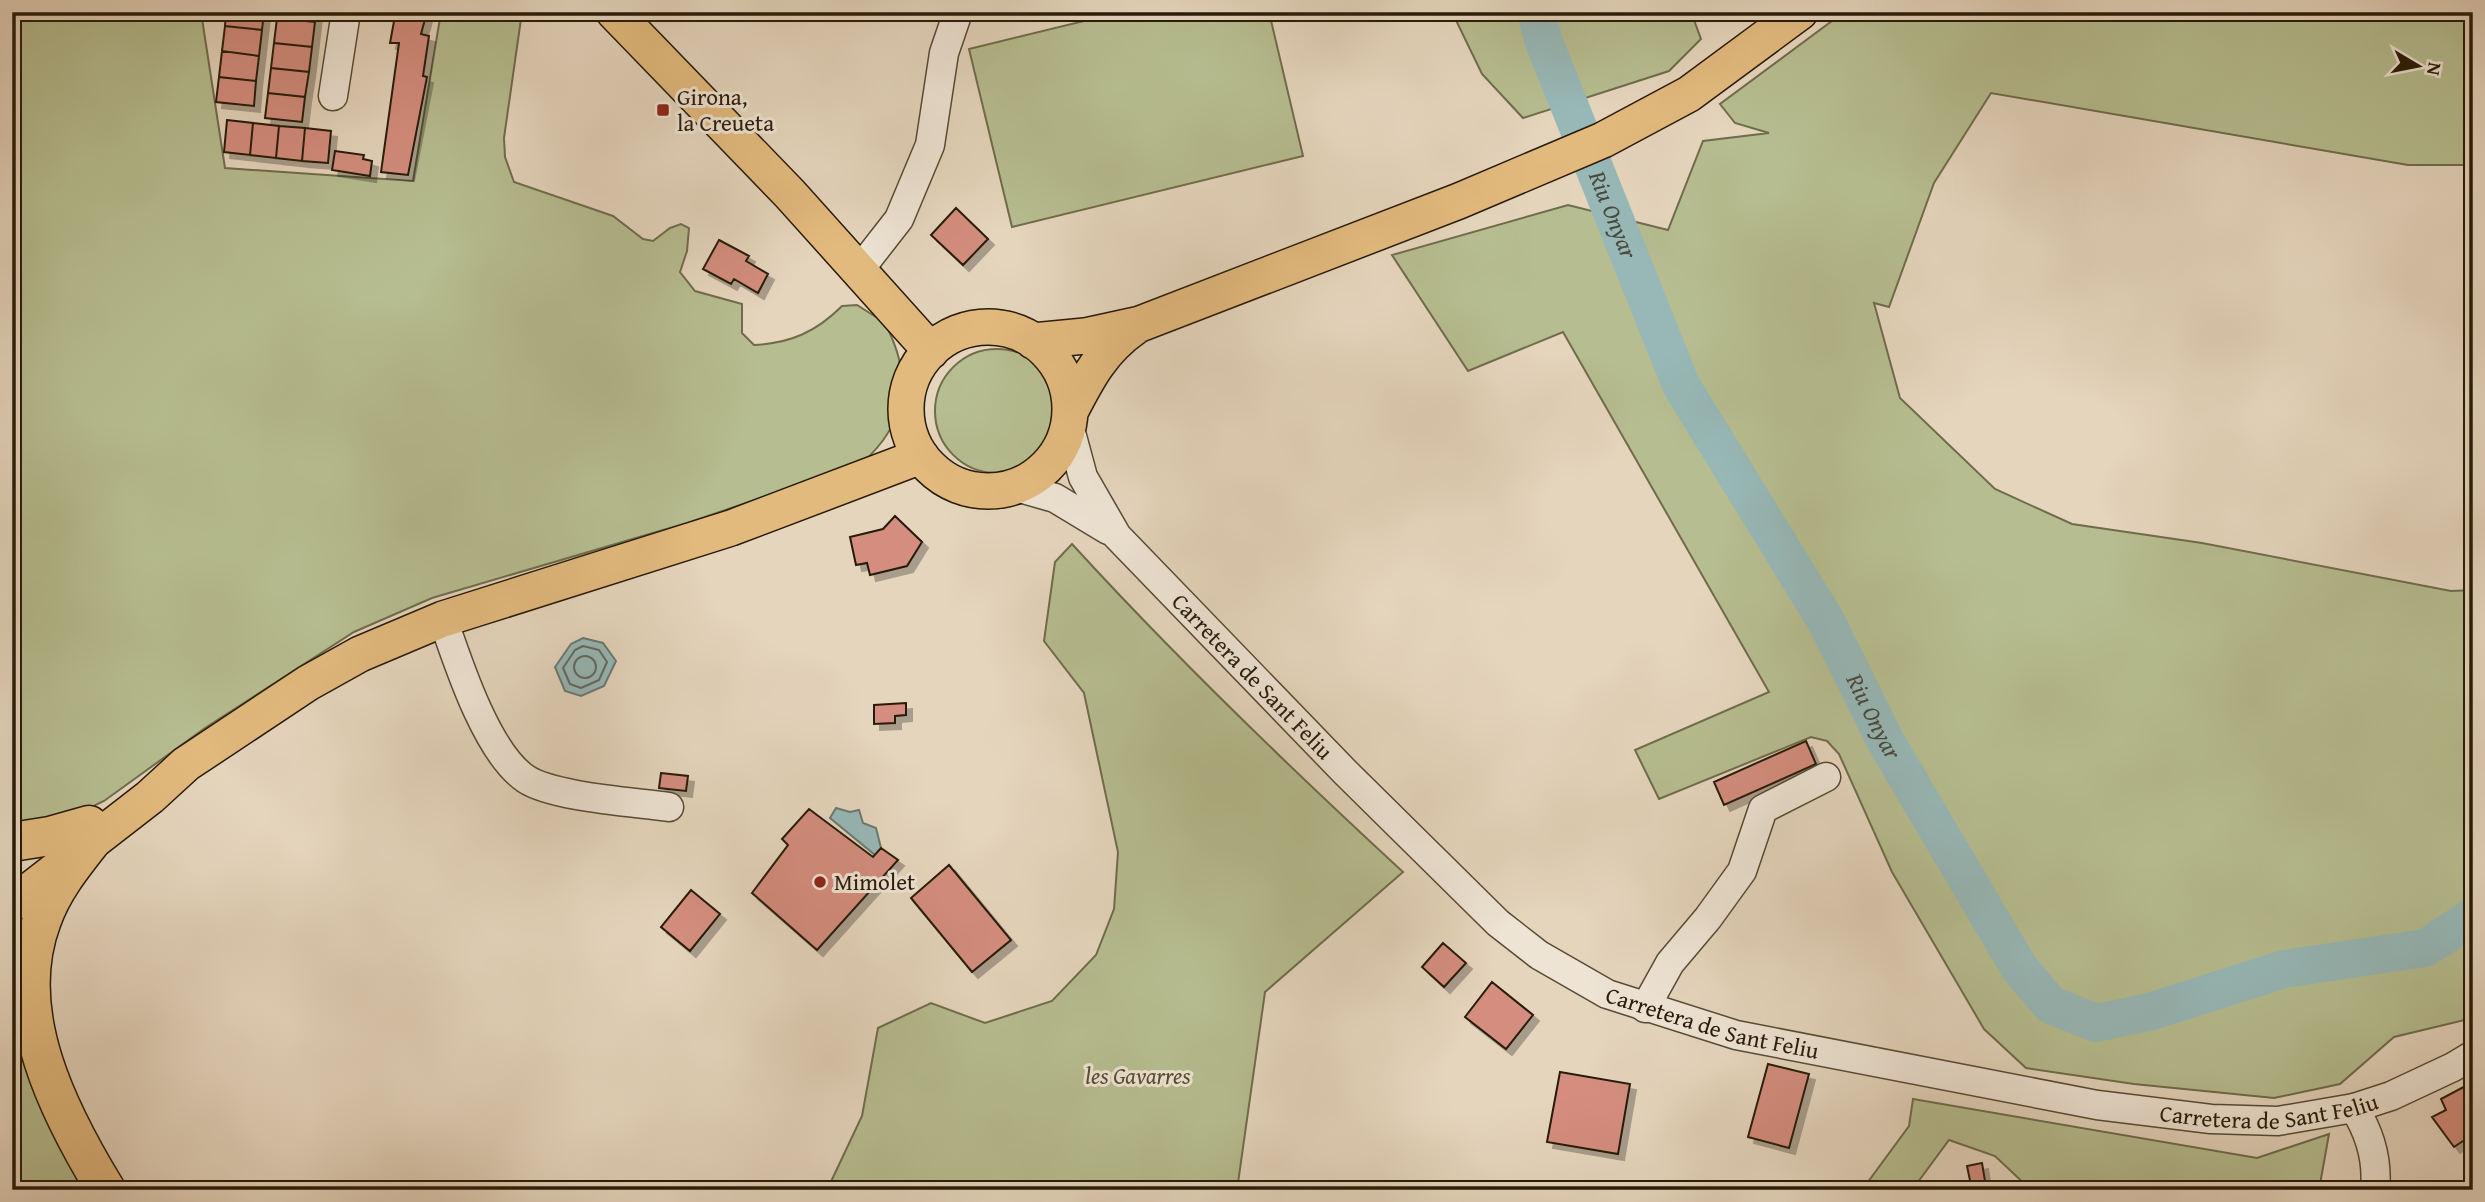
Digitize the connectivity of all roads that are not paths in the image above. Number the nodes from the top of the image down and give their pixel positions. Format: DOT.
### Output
graph roads {
  1 [pos="345,12"];
  2 [pos="614,12"];
  3 [pos="958,12"];
  4 [pos="1800,12"];
  5 [pos="333,96"];
  6 [pos="860,269"];
  7 [pos="1140,324"];
  8 [pos="1033,341"];
  9 [pos="931,351"];
  10 [pos="1070,419"];
  11 [pos="921,456"];
  12 [pos="1016,486"];
  13 [pos="1117,536"];
  14 [pos="443,619"];
  15 [pos="1826,776"];
  16 [pos="669,807"];
  17 [pos="89,834"];
  18 [pos="12,842"];
  19 [pos="12,880"];
  20 [pos="12,904"];
  21 [pos="12,997"];
  22 [pos="1646,1008"];
  23 [pos="2473,1055"];
  24 [pos="51,1090"];
  25 [pos="2354,1108"];
  26 [pos="106,1190"];
  27 [pos="2375,1190"];
  1 -- 5 [label="street"];
  2 -- 6 [label="main road"];
  3 -- 6 [label="street"];
  4 -- 7 [label="main road"];
  6 -- 9 [label="main road"];
  7 -- 8 [label="main road"];
  7 -- 10 [label="main road"];
  8 -- 9 [label="main road"];
  8 -- 10 [label="main road"];
  9 -- 11 [label="main road"];
  10 -- 12 [label="main road"];
  10 -- 13 [label="street, Carretera de Sant Feliu"];
  11 -- 12 [label="main road"];
  11 -- 14 [label="main road"];
  12 -- 13 [label="street, Carretera de Sant Feliu"];
  13 -- 22 [label="street, Carretera de Sant Feliu"];
  14 -- 16 [label="street"];
  14 -- 17 [label="main road"];
  15 -- 22 [label="street"];
  17 -- 18 [label="highway"];
  17 -- 19 [label="main road"];
  17 -- 20 [label="main road"];
  17 -- 24 [label="highway"];
  21 -- 24 [label="highway"];
  22 -- 25 [label="street, Carretera de Sant Feliu"];
  23 -- 25 [label="street, Carretera de Sant Feliu"];
  24 -- 26 [label="highway"];
  25 -- 27 [label="street"];
}
